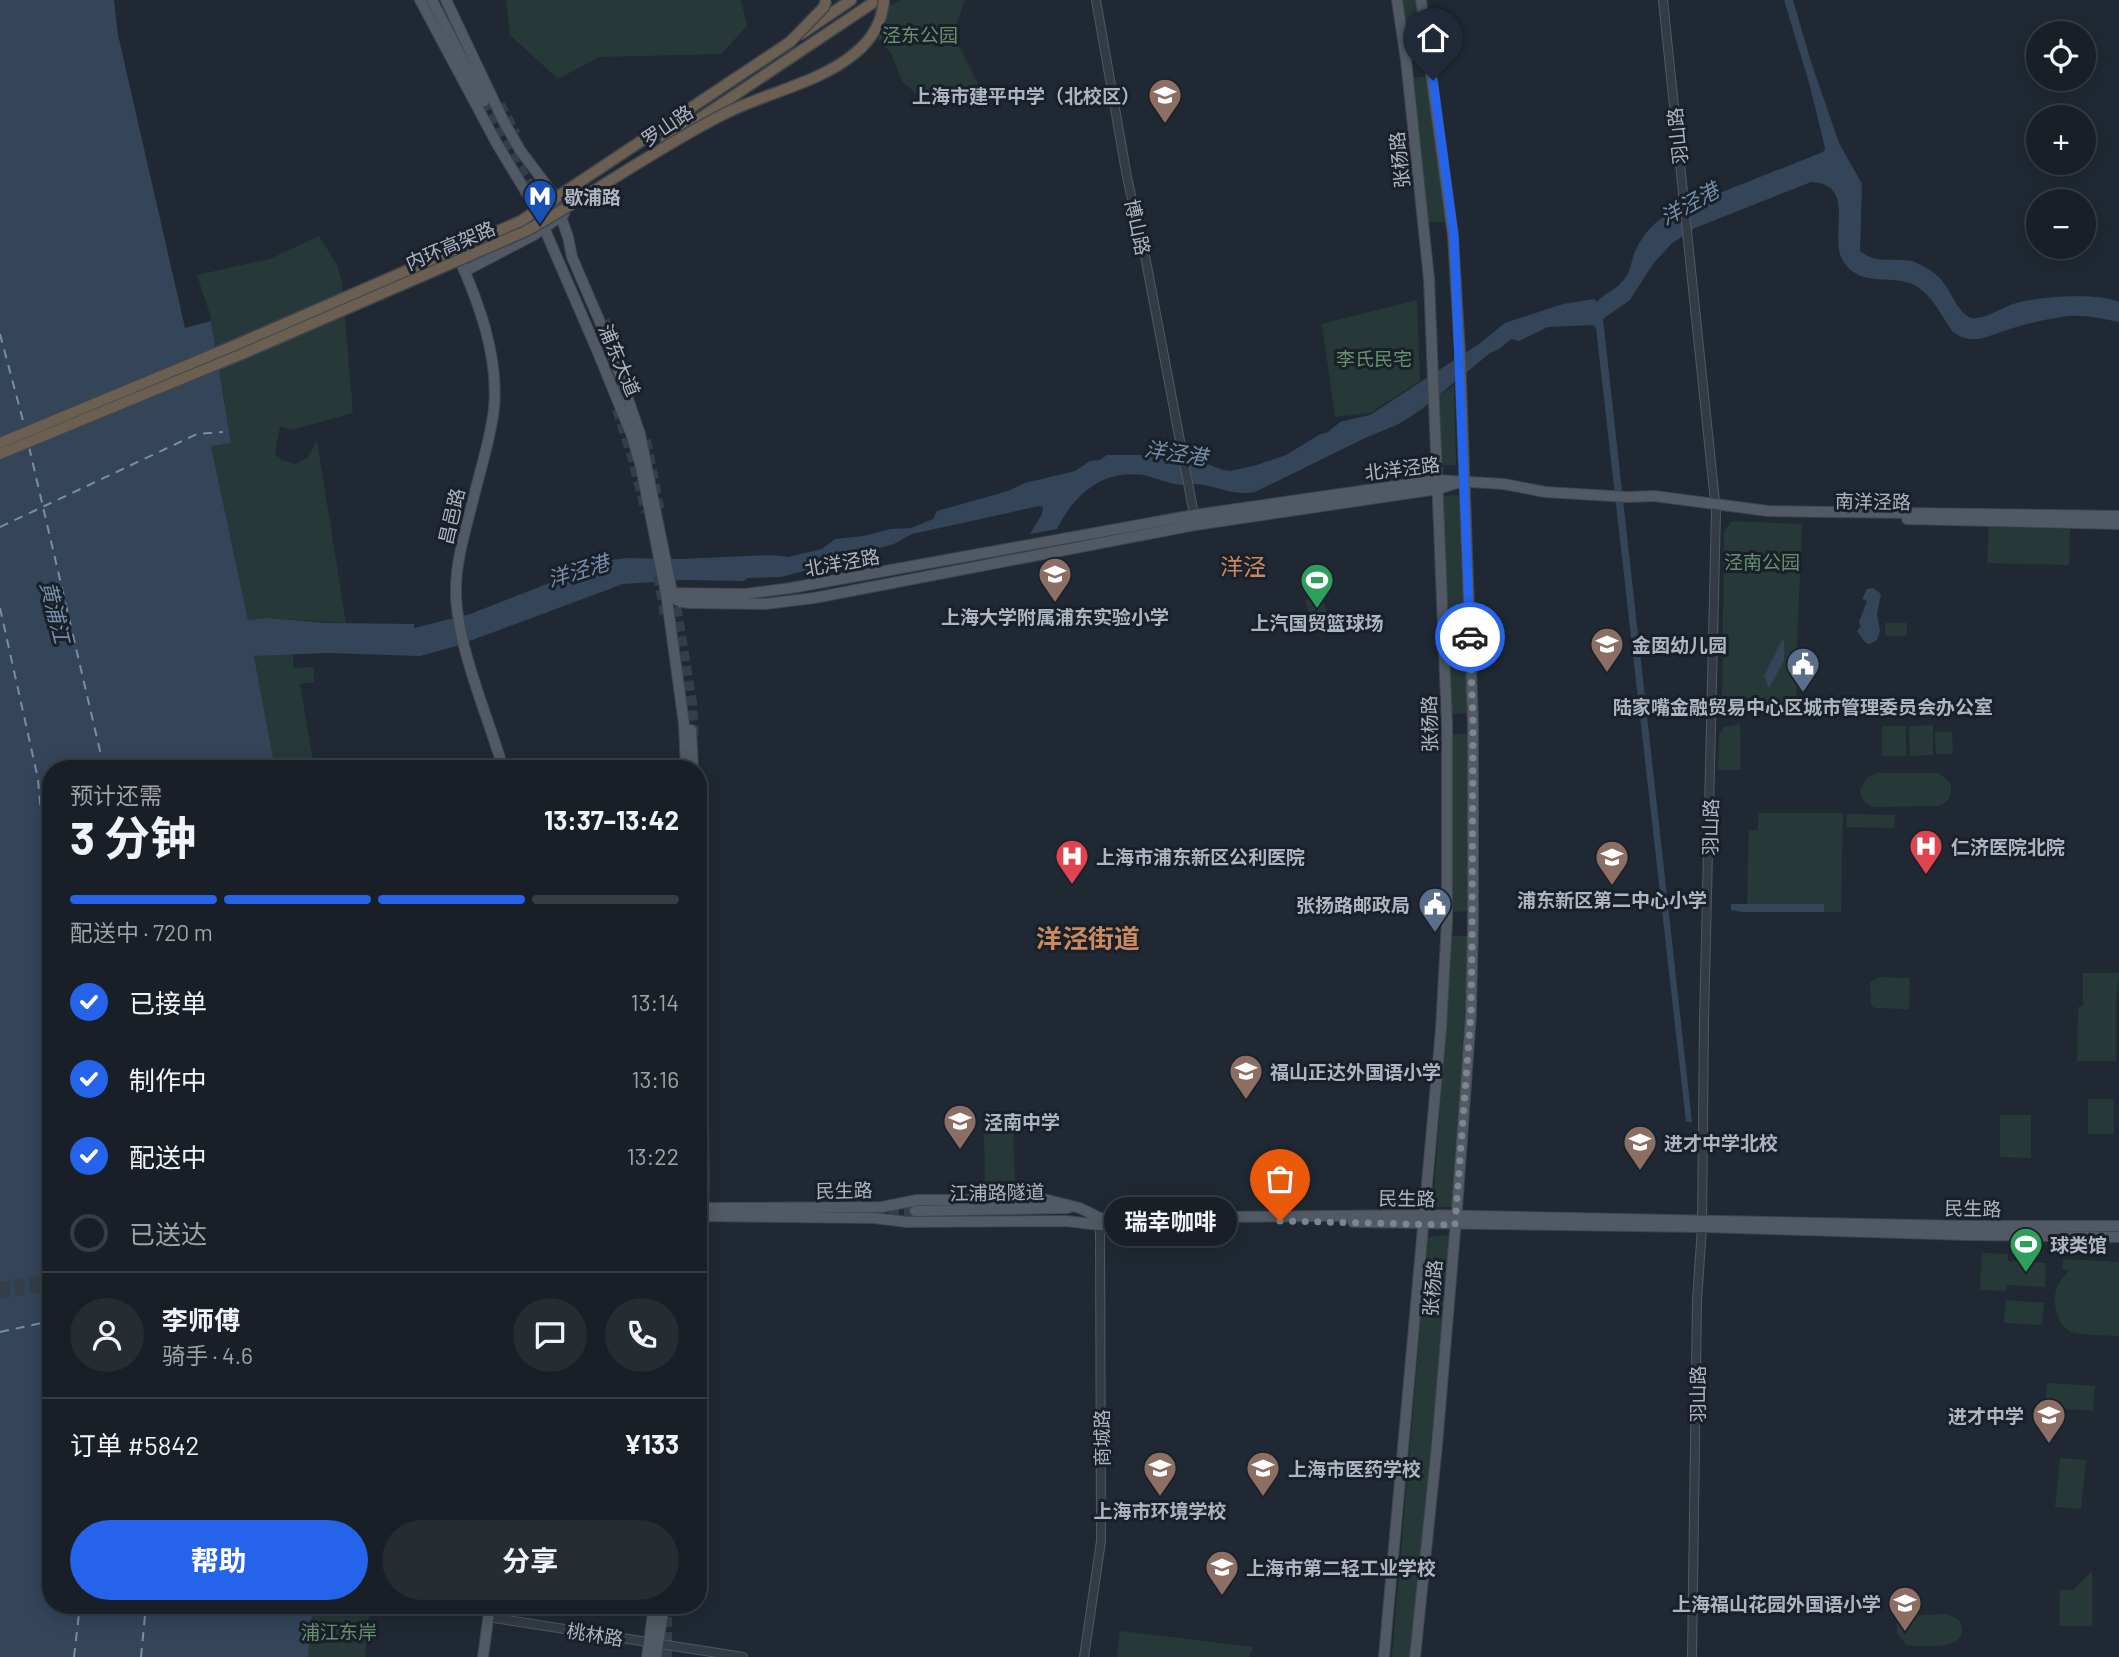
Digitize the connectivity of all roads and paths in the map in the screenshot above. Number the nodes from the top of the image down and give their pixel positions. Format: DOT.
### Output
graph roads {
  1 [pos="420,0"];
  2 [pos="432,0"];
  3 [pos="446,0"];
  4 [pos="826,0"];
  5 [pos="845,0"];
  6 [pos="851,0"];
  7 [pos="877,0"];
  8 [pos="884,0"];
  9 [pos="1096,0"];
  10 [pos="1397,0"];
  11 [pos="1421,0"];
  12 [pos="1663,0"];
  13 [pos="790,42"];
  14 [pos="484,101"];
  15 [pos="553,194"];
  16 [pos="535,207"];
  17 [pos="563,213"];
  18 [pos="544,229"];
  19 [pos="568,237"];
  20 [pos="453,245"];
  21 [pos="464,271"];
  22 [pos="605,320"];
  23 [pos="0,443"];
  24 [pos="0,454"];
  25 [pos="1464,480"];
  26 [pos="1437,484"];
  27 [pos="1716,508"];
  28 [pos="2119,516"];
  29 [pos="1195,521"];
  30 [pos="2119,524"];
  31 [pos="661,551"];
  32 [pos="670,592"];
  33 [pos="501,760"];
  34 [pos="686,760"];
  35 [pos="692,760"];
  36 [pos="1080,1208"];
  37 [pos="707,1212"];
  38 [pos="707,1212"];
  39 [pos="1424,1219"];
  40 [pos="1066,1221"];
  41 [pos="1100,1221"];
  42 [pos="1455,1221"];
  43 [pos="1702,1223"];
  44 [pos="2119,1226"];
  45 [pos="2119,1237"];
  46 [pos="489,1614"];
  47 [pos="654,1614"];
  48 [pos="662,1614"];
  49 [pos="488,1618"];
  50 [pos="654,1643"];
  51 [pos="483,1657"];
  52 [pos="647,1657"];
  53 [pos="656,1657"];
  54 [pos="743,1657"];
  55 [pos="1084,1657"];
  56 [pos="1384,1657"];
  57 [pos="1415,1657"];
  58 [pos="1692,1657"];
  1 -- 16 [label="main road, 浦东大道"];
  2 -- 14 [label="main road"];
  3 -- 15 [label="main road, 浦东大道"];
  4 -- 13 [label="highway, bridge"];
  5 -- 15 [label="main road, 罗山路"];
  6 -- 13 [label="highway, 内环高架路, bridge"];
  7 -- 17 [label="highway, 内环高架路, bridge"];
  8 -- 17 [label="main road, 罗山路"];
  8 -- 17 [label="highway, bridge"];
  9 -- 29 [label="street, 博山路"];
  10 -- 26 [label="main road, 张杨路"];
  11 -- 25 [label="main road, 张杨路"];
  12 -- 27 [label="street, 羽山路"];
  13 -- 23 [label="highway, 内环高架路, bridge"];
  15 -- 16 [label="main road, 罗山路"];
  15 -- 17 [label="main road, 浦东大道"];
  16 -- 18 [label="main road, 浦东大道"];
  16 -- 20 [label="main road, 罗山路"];
  17 -- 18 [label="main road, 罗山路"];
  17 -- 19 [label="main road, 浦东大道"];
  17 -- 24 [label="highway, 内环高架路, bridge"];
  18 -- 21 [label="main road, 罗山路"];
  18 -- 31 [label="main road, 浦东大道"];
  19 -- 22 [label="main road"];
  19 -- 31 [label="main road, 浦东大道"];
  20 -- 21 [label="main road, 昌邑路"];
  21 -- 33 [label="main road, 昌邑路"];
  25 -- 26 [label="main road, 北洋泾路"];
  25 -- 27 [label="main road, 南洋泾路"];
  25 -- 42 [label="main road, 张杨路"];
  26 -- 29 [label="main road, 北洋泾路"];
  26 -- 39 [label="main road, 张杨路"];
  27 -- 28 [label="main road, 南洋泾路"];
  27 -- 30 [label="main road, 南洋泾路"];
  27 -- 43 [label="street, 羽山路"];
  29 -- 32 [label="main road, 北洋泾路"];
  31 -- 32 [label="main road, 浦东大道"];
  32 -- 34 [label="main road, 浦东大道"];
  32 -- 35 [label="main road, 浦东大道"];
  36 -- 37 [label="main road, 民生路"];
  36 -- 40 [label="main road, 江浦路隧道"];
  36 -- 41 [label="main road, 民生路"];
  38 -- 40 [label="main road, 民生路"];
  39 -- 41 [label="main road, 民生路"];
  39 -- 42 [label="main road, 民生路"];
  39 -- 56 [label="main road, 张杨路"];
  40 -- 41 [label="main road, 民生路"];
  41 -- 55 [label="street, 商城路"];
  42 -- 43 [label="main road, 民生路"];
  42 -- 57 [label="main road, 张杨路"];
  43 -- 44 [label="main road, 民生路"];
  43 -- 45 [label="main road, 民生路"];
  43 -- 58 [label="street, 羽山路"];
  46 -- 49 [label="main road"];
  47 -- 50 [label="main road"];
  48 -- 50 [label="main road"];
  49 -- 50 [label="street, 桃林路"];
  49 -- 51 [label="main road"];
  50 -- 52 [label="main road"];
  50 -- 53 [label="main road"];
  50 -- 54 [label="street, 桃林路"];
}
